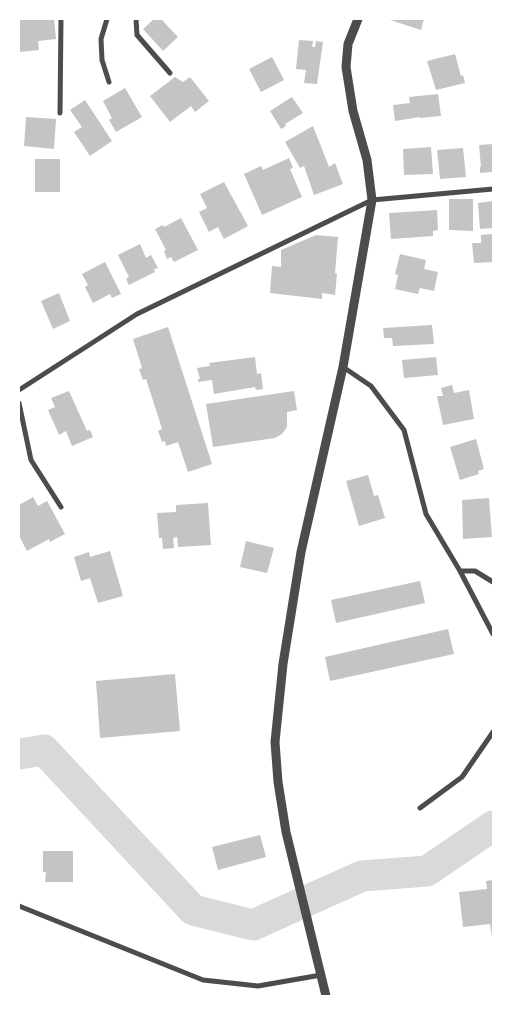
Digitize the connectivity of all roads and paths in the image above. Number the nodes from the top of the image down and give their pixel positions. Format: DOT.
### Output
graph roads {
  1 [pos="61,19"];
  2 [pos="106,19"];
  3 [pos="136,19"];
  4 [pos="358,19"];
  5 [pos="170,73"];
  6 [pos="109,82"];
  7 [pos="60,113"];
  8 [pos="493,189"];
  9 [pos="372,200"];
  10 [pos="343,368"];
  11 [pos="19,390"];
  12 [pos="19,403"];
  13 [pos="61,507"];
  14 [pos="460,571"];
  15 [pos="493,582"];
  16 [pos="493,634"];
  17 [pos="493,732"];
  18 [pos="420,808"];
  19 [pos="19,906"];
  20 [pos="321,975"];
  21 [pos="326,996"];
  1 -- 7 [label="street"];
  2 -- 6 [label="street"];
  3 -- 5 [label="street"];
  4 -- 9 [label="street"];
  8 -- 9 [label="street"];
  9 -- 10 [label="street"];
  9 -- 11 [label="street"];
  10 -- 14 [label="street"];
  10 -- 20 [label="street"];
  12 -- 13 [label="street"];
  14 -- 15 [label="street"];
  14 -- 16 [label="street"];
  17 -- 18 [label="street"];
  19 -- 20 [label="street"];
  20 -- 21 [label="street"];
}
